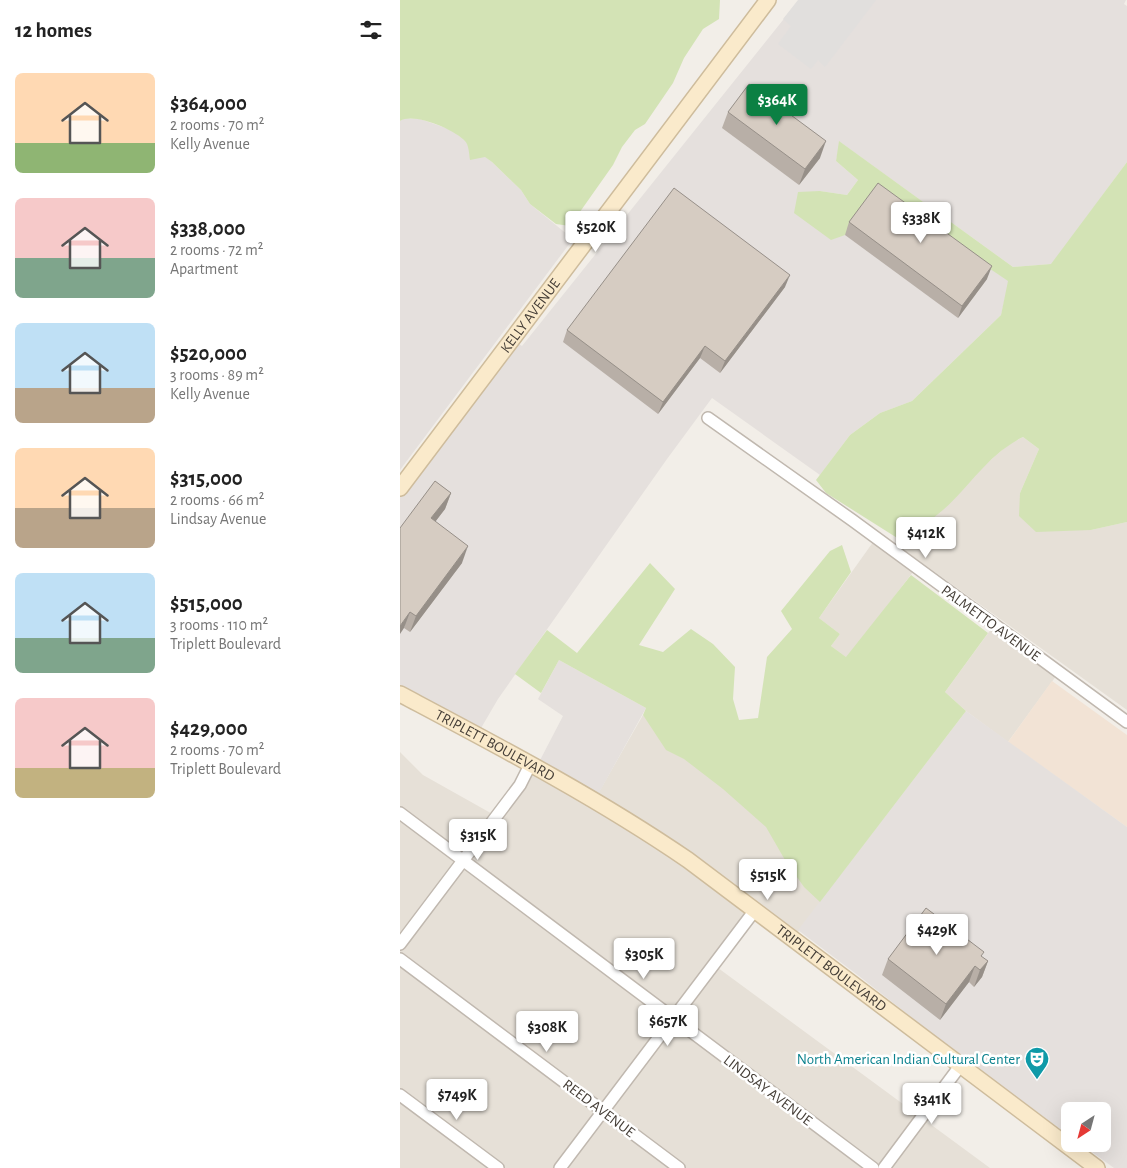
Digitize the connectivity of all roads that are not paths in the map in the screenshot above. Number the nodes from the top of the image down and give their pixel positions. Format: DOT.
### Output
graph roads {
  1 [pos="768,0"];
  2 [pos="708,418"];
  3 [pos="400,488"];
  4 [pos="400,694"];
  5 [pos="1127,722"];
  6 [pos="531,763"];
  7 [pos="400,814"];
  8 [pos="462,860"];
  9 [pos="755,910"];
  10 [pos="400,944"];
  11 [pos="400,959"];
  12 [pos="673,1019"];
  13 [pos="960,1066"];
  14 [pos="400,1095"];
  15 [pos="603,1112"];
  16 [pos="498,1168"];
  17 [pos="560,1168"];
  18 [pos="678,1168"];
  19 [pos="873,1168"];
  20 [pos="884,1168"];
  21 [pos="1097,1168"];
  1 -- 3 [label="main road, KELLY AVENUE"];
  2 -- 5 [label="street, PALMETTO AVENUE"];
  4 -- 6 [label="main road, TRIPLETT BOULEVARD"];
  6 -- 8 [label="street"];
  6 -- 9 [label="main road, TRIPLETT BOULEVARD"];
  7 -- 8 [label="street, LINDSAY AVENUE"];
  8 -- 10 [label="street"];
  8 -- 12 [label="street, LINDSAY AVENUE"];
  9 -- 12 [label="street"];
  9 -- 13 [label="main road, TRIPLETT BOULEVARD"];
  11 -- 15 [label="street, REED AVENUE"];
  12 -- 15 [label="street"];
  12 -- 19 [label="street, LINDSAY AVENUE"];
  13 -- 20 [label="street"];
  13 -- 21 [label="main road, TRIPLETT BOULEVARD"];
  14 -- 16 [label="street"];
  15 -- 17 [label="street"];
  15 -- 18 [label="street, REED AVENUE"];
}
